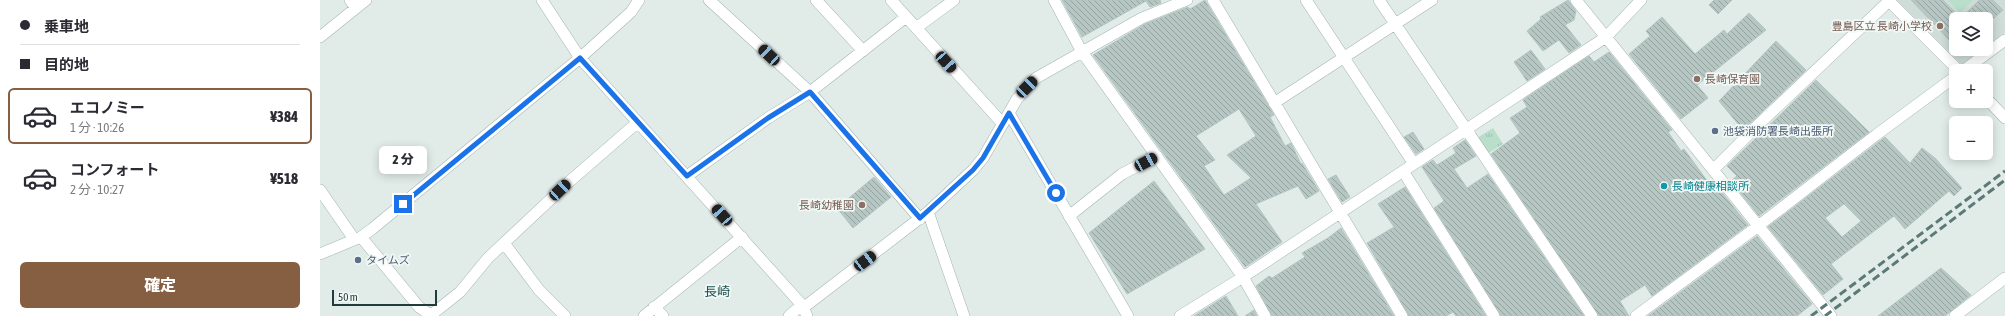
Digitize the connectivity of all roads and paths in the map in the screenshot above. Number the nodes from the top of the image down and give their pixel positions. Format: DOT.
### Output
graph roads {
  1 [pos="366,0"];
  2 [pos="542,0"];
  3 [pos="639,0"];
  4 [pos="709,0"];
  5 [pos="816,0"];
  6 [pos="891,0"];
  7 [pos="954,0"];
  8 [pos="1054,0"];
  9 [pos="1187,0"];
  10 [pos="1213,0"];
  11 [pos="1306,0"];
  12 [pos="1380,0"];
  13 [pos="1432,0"];
  14 [pos="1576,0"];
  15 [pos="1641,0"];
  16 [pos="1889,1"];
  17 [pos="353,4"];
  18 [pos="906,17"];
  19 [pos="1395,23"];
  20 [pos="916,28"];
  21 [pos="320,37"];
  22 [pos="1606,37"];
  23 [pos="2005,40"];
  24 [pos="863,51"];
  25 [pos="1082,52"];
  26 [pos="1344,57"];
  27 [pos="580,58"];
  28 [pos="1952,64"];
  29 [pos="1972,64"];
  30 [pos="1949,81"];
  31 [pos="810,92"];
  32 [pos="1274,103"];
  33 [pos="1993,105"];
  34 [pos="1009,113"];
  35 [pos="2005,118"];
  36 [pos="638,122"];
  37 [pos="1003,124"];
  38 [pos="1467,129"];
  39 [pos="1157,156"];
  40 [pos="1414,164"];
  41 [pos="1713,170"];
  42 [pos="1403,171"];
  43 [pos="687,176"];
  44 [pos="320,190"];
  45 [pos="1341,213"];
  46 [pos="924,215"];
  47 [pos="1069,216"];
  48 [pos="1758,226"];
  49 [pos="742,237"];
  50 [pos="358,238"];
  51 [pos="504,243"];
  52 [pos="320,254"];
  53 [pos="1243,277"];
  54 [pos="2005,278"];
  55 [pos="654,307"];
  56 [pos="804,310"];
  57 [pos="432,315"];
  58 [pos="565,316"];
  59 [pos="644,316"];
  60 [pos="663,316"];
  61 [pos="789,316"];
  62 [pos="964,316"];
  63 [pos="1128,316"];
  64 [pos="1180,316"];
  65 [pos="1265,316"];
  66 [pos="1402,316"];
  67 [pos="1494,316"];
  68 [pos="1592,316"];
  69 [pos="1636,316"];
  70 [pos="1830,316"];
  71 [pos="1955,316"];
  1 -- 17 [label="street"];
  2 -- 27 [label="street"];
  3 -- 27 [label="street"];
  4 -- 31 [label="street"];
  5 -- 24 [label="street"];
  6 -- 18 [label="street"];
  7 -- 20 [label="street"];
  8 -- 25 [label="street"];
  9 -- 25 [label="street"];
  10 -- 32 [label="street"];
  11 -- 26 [label="street"];
  12 -- 19 [label="street"];
  13 -- 19 [label="street"];
  14 -- 22 [label="street"];
  15 -- 22 [label="street"];
  16 -- 28 [label="street"];
  16 -- 41 [label="street"];
  17 -- 21 [label="street"];
  18 -- 20 [label="street"];
  18 -- 24 [label="street"];
  19 -- 26 [label="street"];
  19 -- 38 [label="street"];
  20 -- 37 [label="street"];
  22 -- 38 [label="street"];
  22 -- 41 [label="street"];
  23 -- 29 [label="street"];
  24 -- 31 [label="street"];
  25 -- 34 [label="street"];
  25 -- 39 [label="street"];
  26 -- 32 [label="street"];
  26 -- 40 [label="street"];
  27 -- 36 [label="street"];
  27 -- 50 [label="street"];
  30 -- 48 [label="street"];
  31 -- 43 [label="street"];
  31 -- 46 [label="street"];
  32 -- 45 [label="street"];
  33 -- 35 [label="street"];
  34 -- 37 [label="street"];
  34 -- 47 [label="street"];
  36 -- 43 [label="street"];
  36 -- 51 [label="street"];
  37 -- 46 [label="street"];
  38 -- 40 [label="street"];
  38 -- 68 [label="street"];
  39 -- 47 [label="street"];
  39 -- 53 [label="street"];
  40 -- 42 [label="street"];
  41 -- 48 [label="street"];
  42 -- 45 [label="street"];
  42 -- 67 [label="street"];
  43 -- 49 [label="street"];
  44 -- 50 [label="street"];
  45 -- 53 [label="street"];
  45 -- 66 [label="street"];
  46 -- 56 [label="street"];
  46 -- 62 [label="street"];
  47 -- 63 [label="street"];
  48 -- 69 [label="street"];
  48 -- 70 [label="street"];
  49 -- 55 [label="street"];
  49 -- 56 [label="street"];
  50 -- 52 [label="street"];
  50 -- 57 [label="street"];
  51 -- 57 [label="street"];
  51 -- 58 [label="street"];
  53 -- 64 [label="street"];
  53 -- 65 [label="street"];
  54 -- 71 [label="street"];
  55 -- 59 [label="street"];
  55 -- 60 [label="street"];
  56 -- 61 [label="street"];
}
